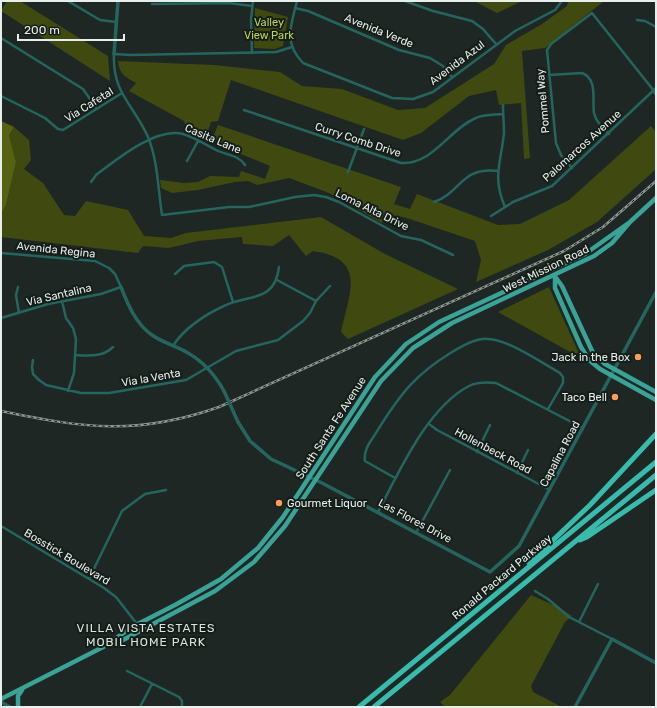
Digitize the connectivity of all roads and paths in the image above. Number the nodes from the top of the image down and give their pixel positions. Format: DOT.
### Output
graph roads {
  1 [pos="68,1"];
  2 [pos="118,1"];
  3 [pos="253,1"];
  4 [pos="297,1"];
  5 [pos="405,1"];
  6 [pos="562,1"];
  7 [pos="152,4"];
  8 [pos="252,6"];
  9 [pos="295,8"];
  10 [pos="636,20"];
  11 [pos="117,22"];
  12 [pos="656,27"];
  13 [pos="1,38"];
  14 [pos="496,44"];
  15 [pos="292,48"];
  16 [pos="252,53"];
  17 [pos="114,54"];
  18 [pos="549,74"];
  19 [pos="452,77"];
  20 [pos="655,91"];
  21 [pos="122,93"];
  22 [pos="1,96"];
  23 [pos="503,105"];
  24 [pos="97,108"];
  25 [pos="244,110"];
  26 [pos="503,114"];
  27 [pos="364,129"];
  28 [pos="609,134"];
  29 [pos="148,140"];
  30 [pos="198,141"];
  31 [pos="357,149"];
  32 [pos="187,161"];
  33 [pos="245,165"];
  34 [pos="572,168"];
  35 [pos="498,171"];
  36 [pos="348,172"];
  37 [pos="91,182"];
  38 [pos="656,198"];
  39 [pos="434,202"];
  40 [pos="505,207"];
  41 [pos="491,216"];
  42 [pos="630,222"];
  43 [pos="1,253"];
  44 [pos="453,255"];
  45 [pos="279,266"];
  46 [pos="552,270"];
  47 [pos="175,274"];
  48 [pos="555,276"];
  49 [pos="277,280"];
  50 [pos="330,286"];
  51 [pos="18,287"];
  52 [pos="121,287"];
  53 [pos="656,292"];
  54 [pos="62,301"];
  55 [pos="316,301"];
  56 [pos="233,302"];
  57 [pos="480,302"];
  58 [pos="482,309"];
  59 [pos="19,313"];
  60 [pos="1,318"];
  61 [pos="173,346"];
  62 [pos="113,347"];
  63 [pos="76,355"];
  64 [pos="33,360"];
  65 [pos="207,368"];
  66 [pos="615,370"];
  67 [pos="612,376"];
  68 [pos="68,391"];
  69 [pos="656,392"];
  70 [pos="656,400"];
  71 [pos="548,409"];
  72 [pos="429,424"];
  73 [pos="490,425"];
  74 [pos="584,429"];
  75 [pos="656,434"];
  76 [pos="528,450"];
  77 [pos="477,452"];
  78 [pos="656,462"];
  79 [pos="450,470"];
  80 [pos="517,473"];
  81 [pos="656,475"];
  82 [pos="310,477"];
  83 [pos="396,478"];
  84 [pos="316,480"];
  85 [pos="166,490"];
  86 [pos="551,490"];
  87 [pos="656,490"];
  88 [pos="378,512"];
  89 [pos="1,526"];
  90 [pos="416,533"];
  91 [pos="575,541"];
  92 [pos="490,572"];
  93 [pos="89,580"];
  94 [pos="598,584"];
  95 [pos="502,589"];
  96 [pos="535,591"];
  97 [pos="578,622"];
  98 [pos="138,624"];
  99 [pos="612,639"];
  100 [pos="111,642"];
  101 [pos="656,663"];
  102 [pos="127,671"];
  103 [pos="152,684"];
  104 [pos="24,688"];
  105 [pos="1,699"];
  106 [pos="1,702"];
  107 [pos="10,707"];
  108 [pos="18,707"];
  109 [pos="140,707"];
  110 [pos="182,707"];
  111 [pos="359,707"];
  112 [pos="374,707"];
  113 [pos="575,707"];
  1 -- 11 [label="street"];
  2 -- 11 [label="street"];
  3 -- 8 [label="street"];
  4 -- 9 [label="street"];
  5 -- 14 [label="street"];
  6 -- 14 [label="street, Avenida Azul"];
  7 -- 8 [label="street"];
  8 -- 16 [label="street"];
  9 -- 15 [label="street"];
  9 -- 19 [label="street, Avenida Verde"];
  10 -- 12 [label="street"];
  11 -- 17 [label="street"];
  13 -- 24 [label="street"];
  14 -- 19 [label="street, Avenida Azul"];
  15 -- 16 [label="street"];
  15 -- 19 [label="street, Avenida Azul"];
  16 -- 17 [label="street"];
  17 -- 21 [label="street"];
  18 -- 20 [label="street, Pommel Way"];
  18 -- 28 [label="street"];
  18 -- 34 [label="street, Pommel Way"];
  20 -- 28 [label="street, Palomarcos Avenue"];
  21 -- 24 [label="street, Via Cafetal"];
  21 -- 29 [label="street"];
  22 -- 24 [label="street, Via Cafetal"];
  23 -- 26 [label="street"];
  25 -- 31 [label="street, Curry Comb Drive"];
  26 -- 31 [label="street, Curry Comb Drive"];
  26 -- 35 [label="street"];
  27 -- 31 [label="street"];
  28 -- 34 [label="street, Palomarcos Avenue"];
  29 -- 30 [label="street, Casita Lane"];
  29 -- 37 [label="street, Casita Lane"];
  29 -- 44 [label="street, Loma Alta Drive"];
  30 -- 32 [label="street"];
  30 -- 33 [label="street, Casita Lane"];
  31 -- 36 [label="street"];
  34 -- 40 [label="street, Palomarcos Avenue"];
  35 -- 39 [label="street"];
  35 -- 40 [label="street"];
  38 -- 42 [label="main road, West Mission Road"];
  40 -- 41 [label="street, Palomarcos Avenue"];
  42 -- 46 [label="main road, West Mission Road"];
  42 -- 48 [label="main road, West Mission Road"];
  43 -- 52 [label="street, Avenida Regina"];
  45 -- 49 [label="street"];
  46 -- 48 [label="main road"];
  46 -- 57 [label="main road, West Mission Road"];
  47 -- 56 [label="street"];
  48 -- 58 [label="main road, West Mission Road"];
  48 -- 66 [label="main road"];
  48 -- 67 [label="main road"];
  49 -- 55 [label="street"];
  49 -- 56 [label="street"];
  50 -- 55 [label="street, Via la Venta"];
  51 -- 59 [label="street"];
  52 -- 54 [label="street, Via Santalina"];
  52 -- 61 [label="street, Las Flores Drive"];
  53 -- 66 [label="street, Capalina Road"];
  54 -- 59 [label="street, Via Santalina"];
  54 -- 63 [label="street"];
  55 -- 65 [label="street, Via la Venta"];
  56 -- 61 [label="street"];
  57 -- 82 [label="main road, South Santa Fe Avenue"];
  58 -- 84 [label="main road, South Santa Fe Avenue"];
  59 -- 60 [label="street, Via Santalina"];
  61 -- 65 [label="street, Las Flores Drive"];
  62 -- 63 [label="street"];
  63 -- 68 [label="street"];
  64 -- 68 [label="street, Via la Venta"];
  65 -- 68 [label="street, Via la Venta"];
  65 -- 82 [label="street, Las Flores Drive, bridge"];
  66 -- 67 [label="street, Capalina Road"];
  66 -- 69 [label="main road"];
  67 -- 70 [label="main road"];
  67 -- 74 [label="street, Capalina Road"];
  71 -- 72 [label="street"];
  71 -- 74 [label="street"];
  71 -- 83 [label="street"];
  72 -- 77 [label="street, Hollenbeck Road"];
  72 -- 83 [label="street"];
  73 -- 77 [label="street"];
  74 -- 86 [label="street, Capalina Road"];
  75 -- 95 [label="highway"];
  76 -- 80 [label="street"];
  77 -- 80 [label="street, Hollenbeck Road"];
  78 -- 95 [label="highway, Ronald Packard Parkway"];
  79 -- 90 [label="street"];
  80 -- 86 [label="street, Hollenbeck Road"];
  81 -- 91 [label="highway, Ronald Packard Parkway"];
  82 -- 84 [label="street, Las Flores Drive"];
  82 -- 98 [label="main road, South Santa Fe Avenue"];
  83 -- 88 [label="street"];
  84 -- 88 [label="street, Las Flores Drive"];
  84 -- 100 [label="main road, South Santa Fe Avenue"];
  85 -- 93 [label="street"];
  86 -- 92 [label="street, Capalina Road"];
  87 -- 91 [label="highway"];
  88 -- 90 [label="street, Las Flores Drive"];
  89 -- 93 [label="street, Bosstick Boulevard"];
  90 -- 92 [label="street, Las Flores Drive"];
  91 -- 112 [label="highway, Ronald Packard Parkway"];
  93 -- 98 [label="street, Bosstick Boulevard"];
  94 -- 97 [label="street"];
  95 -- 111 [label="highway, Ronald Packard Parkway"];
  96 -- 97 [label="street"];
  97 -- 99 [label="street"];
  98 -- 100 [label="main road, South Santa Fe Avenue"];
  99 -- 101 [label="street"];
  99 -- 113 [label="street"];
  100 -- 104 [label="main road, South Santa Fe Avenue"];
  102 -- 103 [label="street"];
  103 -- 109 [label="street"];
  103 -- 110 [label="street"];
  104 -- 105 [label="main road, South Santa Fe Avenue"];
  104 -- 108 [label="main road"];
  106 -- 107 [label="street"];
}
